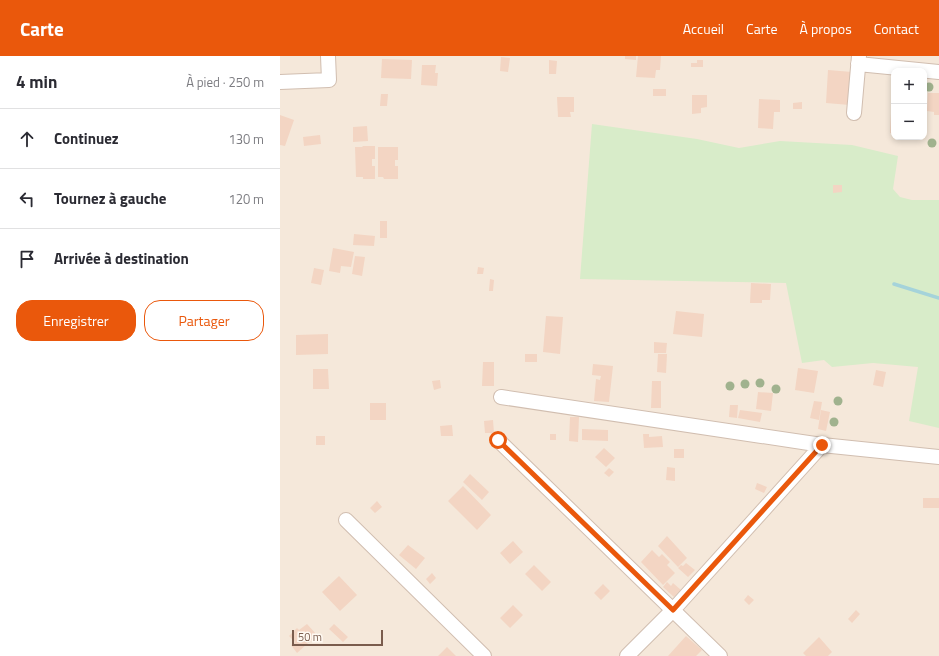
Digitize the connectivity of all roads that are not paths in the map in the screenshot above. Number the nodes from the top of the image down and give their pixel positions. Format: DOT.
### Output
graph roads {
  1 [pos="328,56"];
  2 [pos="858,60"];
  3 [pos="939,72"];
  4 [pos="280,82"];
  5 [pos="854,113"];
  6 [pos="501,397"];
  7 [pos="498,440"];
  8 [pos="822,445"];
  9 [pos="939,457"];
  10 [pos="346,520"];
  11 [pos="673,610"];
  12 [pos="484,656"];
  13 [pos="627,656"];
  14 [pos="720,656"];
  1 -- 4 [label="street"];
  2 -- 3 [label="street"];
  2 -- 5 [label="street"];
  6 -- 8 [label="street"];
  7 -- 11 [label="street"];
  8 -- 9 [label="street"];
  8 -- 11 [label="street"];
  10 -- 12 [label="street"];
  11 -- 13 [label="street"];
  11 -- 14 [label="street"];
}
